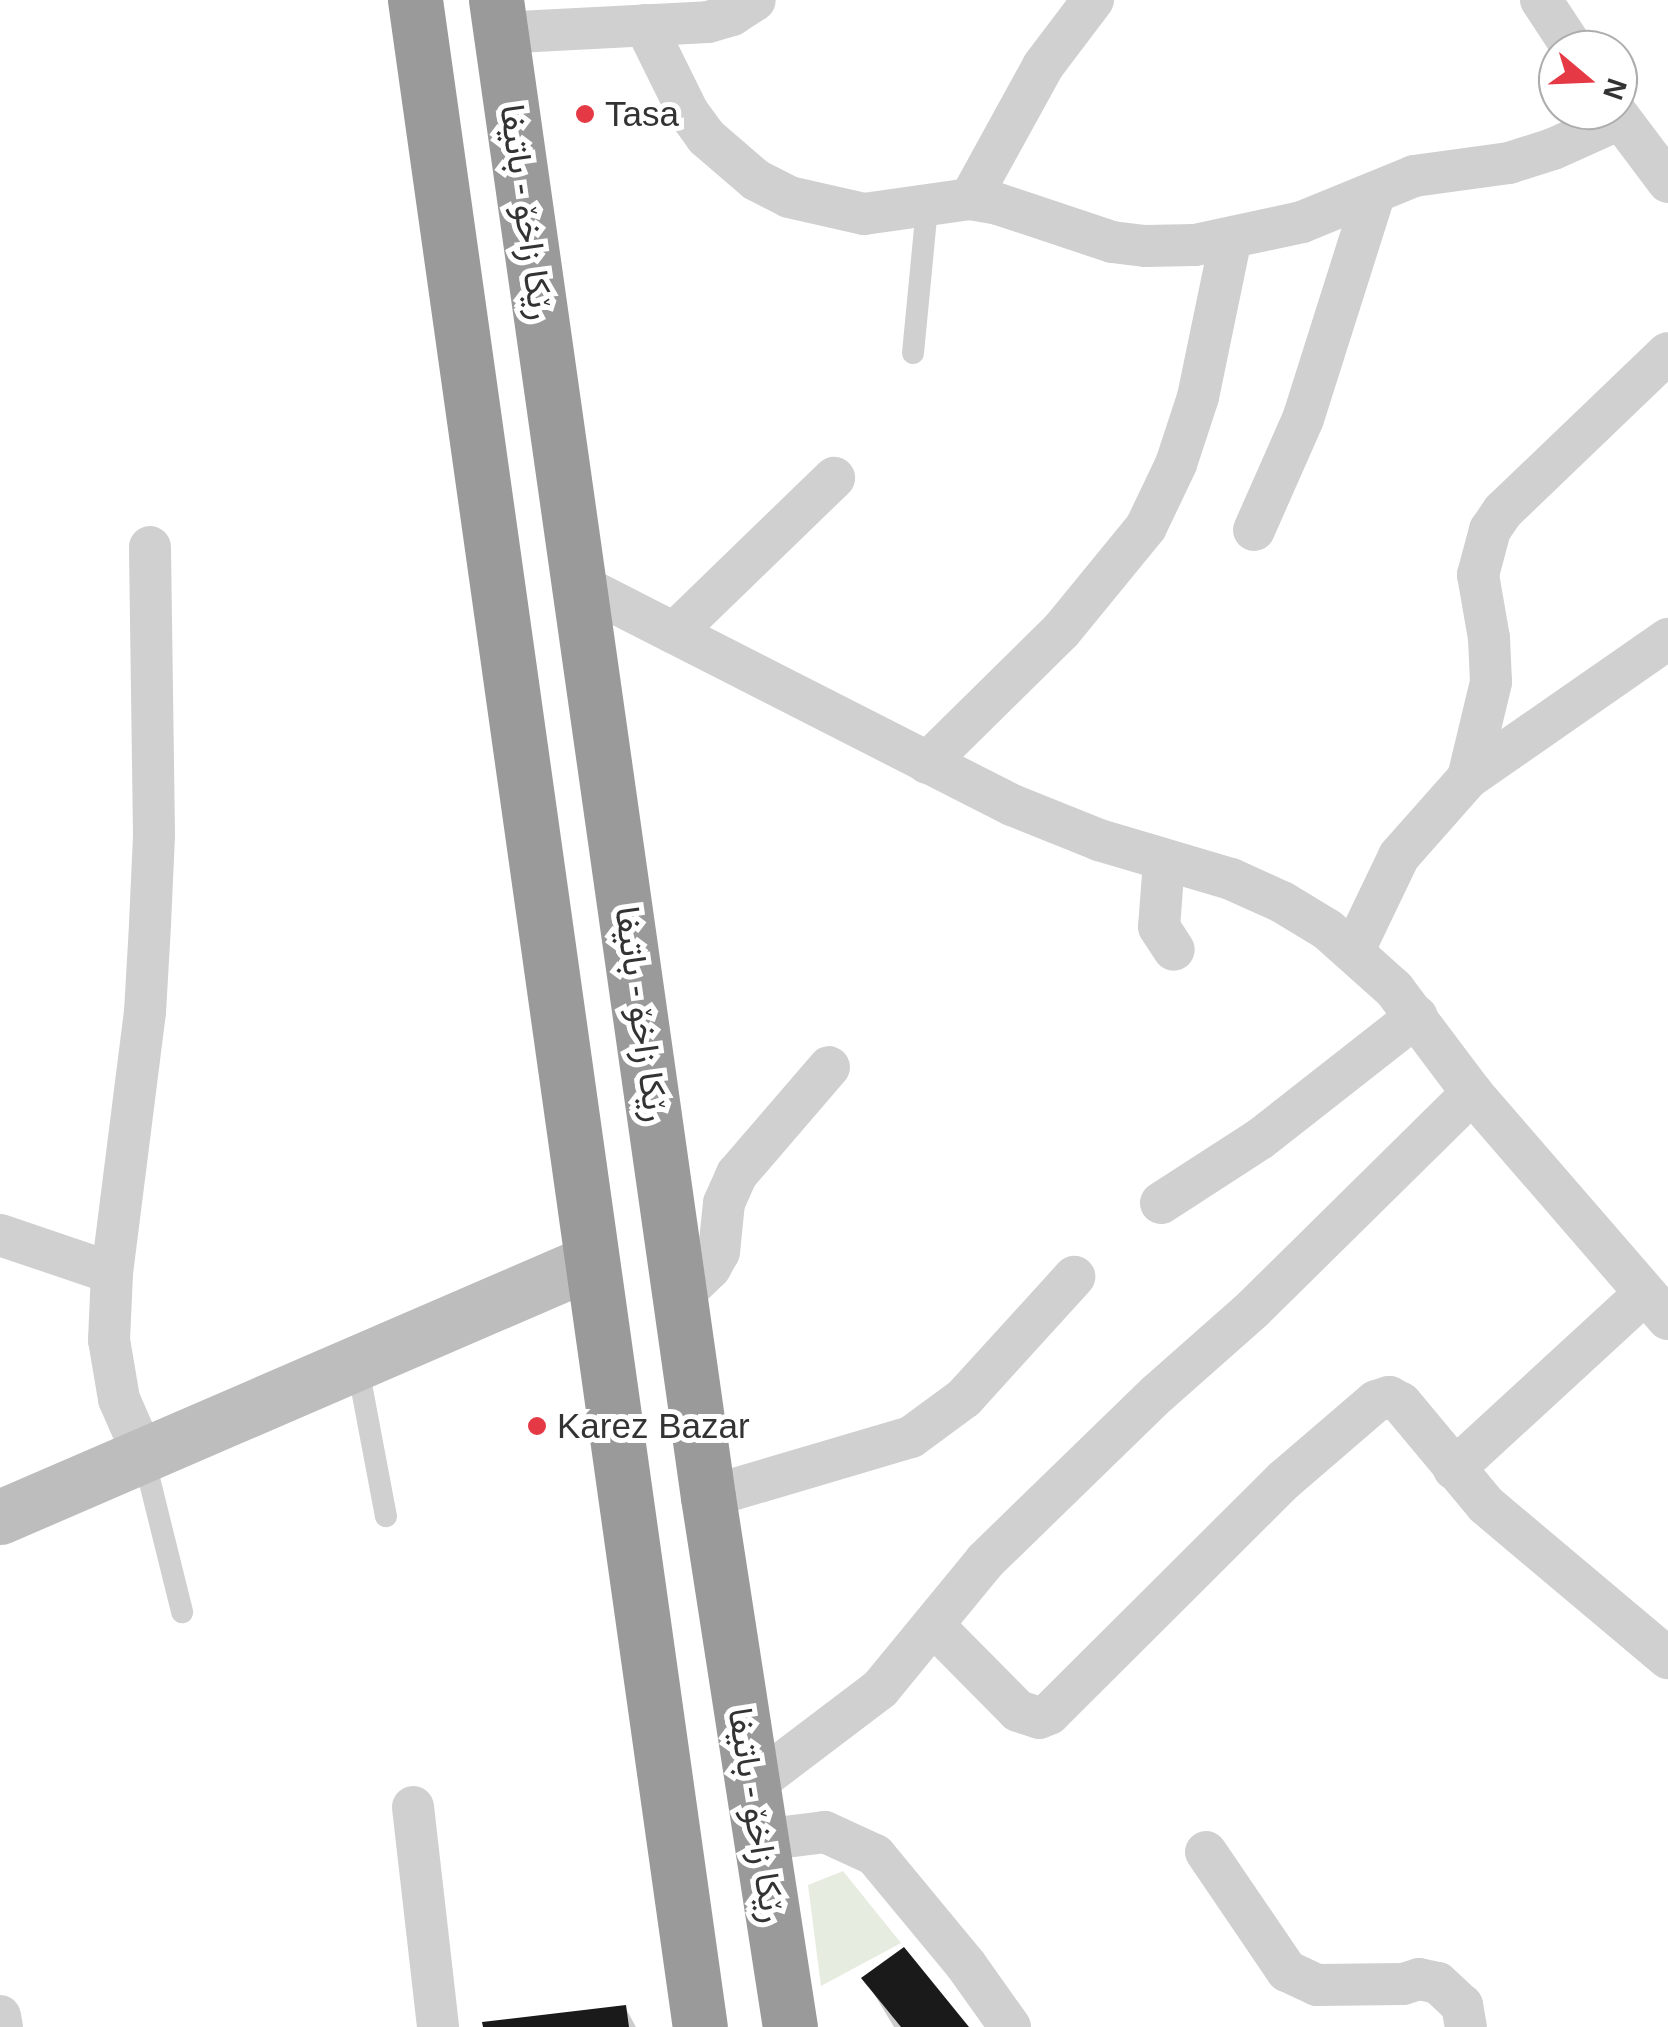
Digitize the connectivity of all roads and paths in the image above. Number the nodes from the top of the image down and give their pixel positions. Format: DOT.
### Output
graph roads {
  1 [pos="415,0"];
  2 [pos="756,0"];
  3 [pos="1093,0"];
  4 [pos="1541,0"];
  5 [pos="498,16"];
  6 [pos="645,25"];
  7 [pos="1561,30"];
  8 [pos="1585,130"];
  9 [pos="1629,130"];
  10 [pos="1668,182"];
  11 [pos="1375,192"];
  12 [pos="970,199"];
  13 [pos="927,206"];
  14 [pos="1231,238"];
  15 [pos="913,352"];
  16 [pos="1668,353"];
  17 [pos="834,478"];
  18 [pos="1254,530"];
  19 [pos="150,547"];
  20 [pos="582,586"];
  21 [pos="674,633"];
  22 [pos="1668,639"];
  23 [pos="927,763"];
  24 [pos="1468,778"];
  25 [pos="1164,860"];
  26 [pos="1174,950"];
  27 [pos="1354,950"];
  28 [pos="1417,1016"];
  29 [pos="829,1067"];
  30 [pos="1472,1092"];
  31 [pos="1161,1204"];
  32 [pos="0,1235"];
  33 [pos="590,1262"];
  34 [pos="112,1274"];
  35 [pos="1074,1278"];
  36 [pos="681,1296"];
  37 [pos="1656,1308"];
  38 [pos="357,1362"];
  39 [pos="142,1454"];
  40 [pos="1454,1469"];
  41 [pos="708,1497"];
  42 [pos="386,1516"];
  43 [pos="0,1517"];
  44 [pos="182,1612"];
  45 [pos="933,1625"];
  46 [pos="1668,1658"];
  47 [pos="752,1786"];
  48 [pos="412,1808"];
  49 [pos="760,1840"];
  50 [pos="1206,1852"];
  51 [pos="0,2016"];
  52 [pos="2,2027"];
  53 [pos="438,2027"];
  54 [pos="700,2027"];
  55 [pos="790,2027"];
  56 [pos="1010,2027"];
  57 [pos="1466,2027"];
  1 -- 33 [label="highway"];
  2 -- 6 [label="street"];
  3 -- 12 [label="street"];
  4 -- 7 [label="street"];
  5 -- 6 [label="street"];
  5 -- 20 [label="highway, رێکا زاخۆ - باتیفا"];
  6 -- 13 [label="street"];
  8 -- 11 [label="street"];
  9 -- 10 [label="street"];
  11 -- 14 [label="street"];
  11 -- 18 [label="street"];
  12 -- 13 [label="street"];
  12 -- 14 [label="street"];
  13 -- 15 [label="lane"];
  14 -- 23 [label="street"];
  16 -- 24 [label="street"];
  17 -- 21 [label="street"];
  19 -- 34 [label="street"];
  20 -- 21 [label="street"];
  20 -- 36 [label="highway, رێکا زاخۆ - باتیفا"];
  21 -- 23 [label="street"];
  22 -- 24 [label="street"];
  23 -- 25 [label="street"];
  24 -- 27 [label="street"];
  25 -- 26 [label="street"];
  25 -- 27 [label="street"];
  27 -- 28 [label="street"];
  28 -- 30 [label="street"];
  28 -- 31 [label="street"];
  29 -- 36 [label="street"];
  30 -- 37 [label="street"];
  30 -- 45 [label="street"];
  32 -- 34 [label="street"];
  33 -- 38 [label="street"];
  33 -- 54 [label="highway"];
  34 -- 39 [label="street"];
  35 -- 41 [label="street"];
  36 -- 41 [label="highway, رێکا زاخۆ - باتیفا"];
  37 -- 40 [label="street"];
  38 -- 39 [label="street"];
  38 -- 42 [label="lane"];
  39 -- 43 [label="street"];
  39 -- 44 [label="lane"];
  40 -- 45 [label="street"];
  40 -- 46 [label="street"];
  41 -- 47 [label="highway, رێکا زاخۆ - باتیفا"];
  45 -- 47 [label="street"];
  47 -- 49 [label="highway, رێکا زاخۆ - باتیفا"];
  48 -- 53 [label="street"];
  49 -- 55 [label="highway, رێکا زاخۆ - باتیفا"];
  49 -- 56 [label="street"];
  50 -- 57 [label="street"];
  51 -- 52 [label="street"];
}
